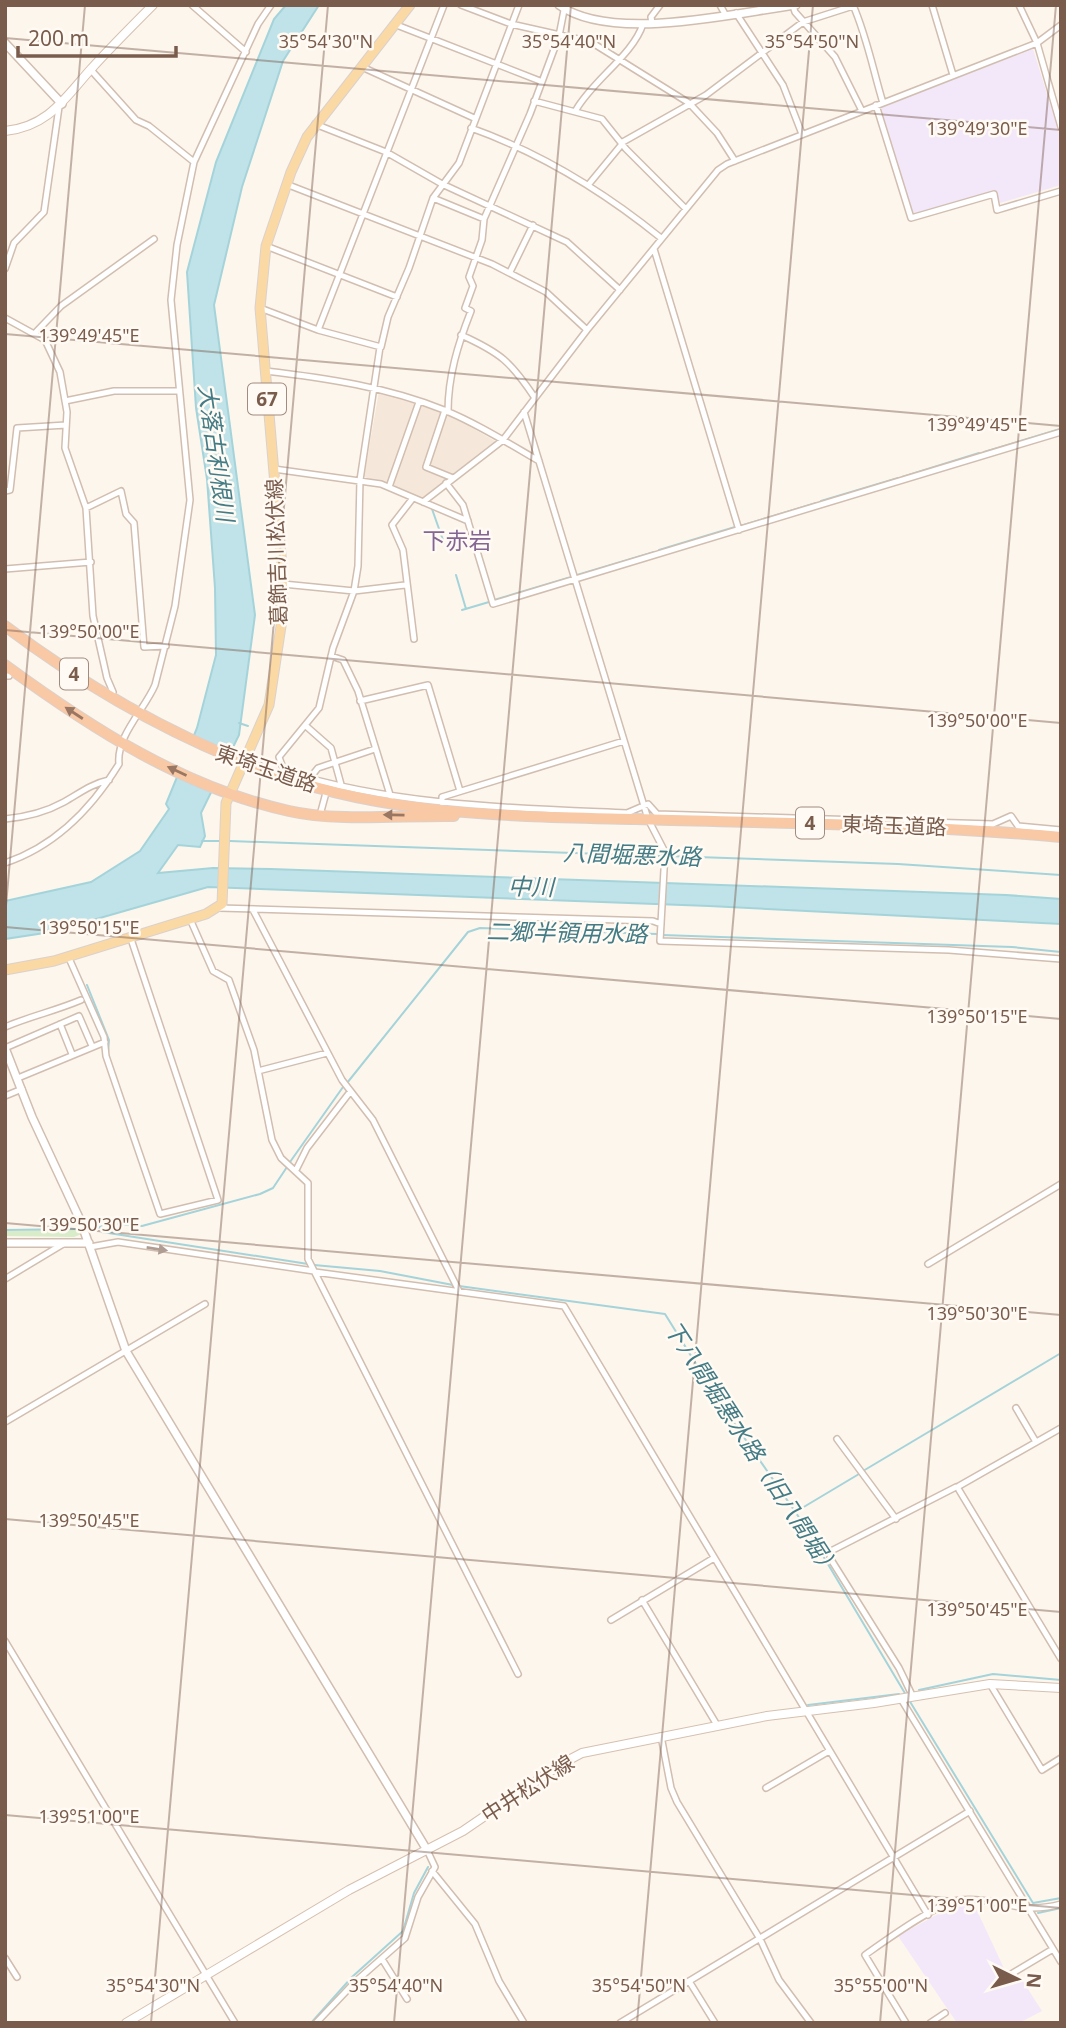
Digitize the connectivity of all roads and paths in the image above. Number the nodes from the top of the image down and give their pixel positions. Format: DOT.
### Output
graph roads {
  1 [pos="153,5"];
  2 [pos="192,5"];
  3 [pos="271,5"];
  4 [pos="410,5"];
  5 [pos="444,5"];
  6 [pos="461,5"];
  7 [pos="519,5"];
  8 [pos="660,5"];
  9 [pos="720,5"];
  10 [pos="795,5"];
  11 [pos="932,5"];
  12 [pos="1019,5"];
  13 [pos="853,6"];
  14 [pos="563,7"];
  15 [pos="739,10"];
  16 [pos="725,14"];
  17 [pos="803,22"];
  18 [pos="652,23"];
  19 [pos="394,24"];
  20 [pos="511,24"];
  21 [pos="643,24"];
  22 [pos="1061,25"];
  23 [pos="559,36"];
  24 [pos="430,39"];
  25 [pos="5,43"];
  26 [pos="1037,43"];
  27 [pos="246,52"];
  28 [pos="762,54"];
  29 [pos="619,60"];
  30 [pos="494,65"];
  31 [pos="360,66"];
  32 [pos="91,70"];
  33 [pos="953,75"];
  34 [pos="540,81"];
  35 [pos="410,91"];
  36 [pos="534,101"];
  37 [pos="689,103"];
  38 [pos="883,103"];
  39 [pos="876,105"];
  40 [pos="61,106"];
  41 [pos="576,110"];
  42 [pos="862,111"];
  43 [pos="474,118"];
  44 [pos="315,124"];
  45 [pos="1061,127"];
  46 [pos="471,128"];
  47 [pos="5,131"];
  48 [pos="802,134"];
  49 [pos="621,143"];
  50 [pos="517,145"];
  51 [pos="386,152"];
  52 [pos="736,161"];
  53 [pos="194,162"];
  54 [pos="286,184"];
  55 [pos="442,184"];
  56 [pos="589,184"];
  57 [pos="1061,191"];
  58 [pos="433,198"];
  59 [pos="489,205"];
  60 [pos="685,209"];
  61 [pos="363,214"];
  62 [pos="484,219"];
  63 [pos="533,225"];
  64 [pos="420,238"];
  65 [pos="661,238"];
  66 [pos="154,239"];
  67 [pos="266,246"];
  68 [pos="654,249"];
  69 [pos="477,258"];
  70 [pos="5,269"];
  71 [pos="510,272"];
  72 [pos="340,274"];
  73 [pos="620,290"];
  74 [pos="397,297"];
  75 [pos="260,308"];
  76 [pos="5,318"];
  77 [pos="317,330"];
  78 [pos="587,330"];
  79 [pos="36,332"];
  80 [pos="461,335"];
  81 [pos="380,347"];
  82 [pos="265,371"];
  83 [pos="376,388"];
  84 [pos="179,391"];
  85 [pos="535,398"];
  86 [pos="65,401"];
  87 [pos="419,402"];
  88 [pos="446,411"];
  89 [pos="524,412"];
  90 [pos="66,425"];
  91 [pos="1061,432"];
  92 [pos="502,440"];
  93 [pos="539,461"];
  94 [pos="274,469"];
  95 [pos="453,478"];
  96 [pos="360,480"];
  97 [pos="446,483"];
  98 [pos="389,487"];
  99 [pos="5,491"];
  100 [pos="413,498"];
  101 [pos="423,502"];
  102 [pos="86,508"];
  103 [pos="468,521"];
  104 [pos="738,530"];
  105 [pos="91,562"];
  106 [pos="5,569"];
  107 [pos="576,579"];
  108 [pos="283,584"];
  109 [pos="405,585"];
  110 [pos="354,591"];
  111 [pos="5,626"];
  112 [pos="414,639"];
  113 [pos="166,646"];
  114 [pos="331,656"];
  115 [pos="5,665"];
  116 [pos="113,692"];
  117 [pos="360,701"];
  118 [pos="142,716"];
  119 [pos="306,726"];
  120 [pos="624,741"];
  121 [pos="128,746"];
  122 [pos="375,749"];
  123 [pos="241,761"];
  124 [pos="336,762"];
  125 [pos="109,779"];
  126 [pos="309,779"];
  127 [pos="328,786"];
  128 [pos="342,788"];
  129 [pos="227,791"];
  130 [pos="460,791"];
  131 [pos="391,798"];
  132 [pos="442,803"];
  133 [pos="644,806"];
  134 [pos="320,815"];
  135 [pos="560,817"];
  136 [pos="5,819"];
  137 [pos="648,819"];
  138 [pos="1061,830"];
  139 [pos="1061,837"];
  140 [pos="5,863"];
  141 [pos="221,904"];
  142 [pos="253,909"];
  143 [pos="190,919"];
  144 [pos="661,924"];
  145 [pos="130,936"];
  146 [pos="68,957"];
  147 [pos="1061,959"];
  148 [pos="5,970"];
  149 [pos="81,1000"];
  150 [pos="47,1015"];
  151 [pos="60,1024"];
  152 [pos="5,1027"];
  153 [pos="53,1027"];
  154 [pos="105,1042"];
  155 [pos="92,1046"];
  156 [pos="5,1048"];
  157 [pos="327,1053"];
  158 [pos="72,1054"];
  159 [pos="258,1071"];
  160 [pos="18,1078"];
  161 [pos="22,1089"];
  162 [pos="350,1092"];
  163 [pos="5,1096"];
  164 [pos="295,1169"];
  165 [pos="1061,1184"];
  166 [pos="5,1243"];
  167 [pos="89,1243"];
  168 [pos="62,1244"];
  169 [pos="928,1264"];
  170 [pos="314,1270"];
  171 [pos="5,1279"];
  172 [pos="460,1293"];
  173 [pos="205,1304"];
  174 [pos="126,1351"];
  175 [pos="1016,1408"];
  176 [pos="5,1422"];
  177 [pos="1061,1428"];
  178 [pos="837,1439"];
  179 [pos="1036,1442"];
  180 [pos="958,1488"];
  181 [pos="896,1520"];
  182 [pos="714,1558"];
  183 [pos="642,1600"];
  184 [pos="611,1620"];
  185 [pos="5,1640"];
  186 [pos="1061,1659"];
  187 [pos="518,1674"];
  188 [pos="990,1684"];
  189 [pos="1061,1688"];
  190 [pos="913,1697"];
  191 [pos="901,1699"];
  192 [pos="806,1711"];
  193 [pos="717,1725"];
  194 [pos="661,1736"];
  195 [pos="829,1751"];
  196 [pos="1061,1758"];
  197 [pos="766,1788"];
  198 [pos="970,1811"];
  199 [pos="427,1850"];
  200 [pos="892,1857"];
  201 [pos="432,1871"];
  202 [pos="1061,1904"];
  203 [pos="1032,1910"];
  204 [pos="928,1915"];
  205 [pos="760,1938"];
  206 [pos="1053,1949"];
  207 [pos="5,1958"];
  208 [pos="382,1959"];
  209 [pos="1061,1962"];
  210 [pos="206,1975"];
  211 [pos="17,1977"];
  212 [pos="1003,1979"];
  213 [pos="689,1981"];
  214 [pos="407,1999"];
  215 [pos="945,2013"];
  216 [pos="126,2023"];
  217 [pos="235,2023"];
  218 [pos="316,2023"];
  219 [pos="524,2023"];
  220 [pos="621,2023"];
  221 [pos="715,2023"];
  222 [pos="811,2023"];
  223 [pos="905,2023"];
  224 [pos="930,2023"];
  1 -- 32 [label="main road"];
  2 -- 27 [label="street"];
  3 -- 27 [label="street"];
  4 -- 19 [label="main road, 葛飾吉川松伏線 / 67"];
  5 -- 24 [label="street"];
  6 -- 20 [label="street"];
  7 -- 20 [label="street"];
  8 -- 18 [label="street"];
  9 -- 16 [label="street"];
  10 -- 15 [label="street"];
  10 -- 17 [label="street"];
  11 -- 33 [label="street"];
  12 -- 26 [label="street"];
  13 -- 17 [label="street"];
  13 -- 38 [label="street"];
  14 -- 21 [label="street"];
  14 -- 23 [label="street"];
  15 -- 16 [label="street"];
  15 -- 28 [label="street"];
  16 -- 18 [label="street"];
  17 -- 28 [label="street"];
  17 -- 42 [label="street"];
  18 -- 21 [label="street"];
  19 -- 24 [label="street"];
  19 -- 31 [label="main road, 葛飾吉川松伏線 / 67"];
  20 -- 23 [label="street"];
  20 -- 30 [label="street"];
  21 -- 29 [label="street"];
  22 -- 26 [label="street"];
  23 -- 29 [label="street"];
  23 -- 34 [label="street"];
  24 -- 30 [label="street"];
  24 -- 35 [label="street"];
  25 -- 40 [label="street"];
  26 -- 33 [label="street"];
  26 -- 45 [label="street"];
  27 -- 53 [label="street"];
  28 -- 37 [label="street"];
  28 -- 48 [label="street"];
  29 -- 37 [label="street"];
  29 -- 41 [label="street"];
  30 -- 34 [label="street"];
  30 -- 43 [label="street"];
  31 -- 35 [label="street"];
  31 -- 44 [label="main road, 葛飾吉川松伏線 / 67"];
  32 -- 40 [label="main road"];
  32 -- 53 [label="street"];
  33 -- 38 [label="street"];
  34 -- 36 [label="street"];
  35 -- 43 [label="street"];
  35 -- 51 [label="street"];
  36 -- 41 [label="street"];
  36 -- 50 [label="street"];
  37 -- 49 [label="street"];
  37 -- 52 [label="street"];
  38 -- 39 [label="street"];
  39 -- 42 [label="street"];
  39 -- 57 [label="street"];
  40 -- 47 [label="main road"];
  40 -- 70 [label="street"];
  41 -- 49 [label="street"];
  42 -- 48 [label="street"];
  43 -- 46 [label="street"];
  44 -- 51 [label="street"];
  44 -- 54 [label="main road, 葛飾吉川松伏線 / 67"];
  46 -- 50 [label="street"];
  46 -- 55 [label="street"];
  48 -- 52 [label="street"];
  49 -- 56 [label="street"];
  49 -- 60 [label="street"];
  50 -- 56 [label="street"];
  50 -- 59 [label="street"];
  51 -- 55 [label="street"];
  51 -- 61 [label="street"];
  52 -- 60 [label="street"];
  53 -- 84 [label="street"];
  54 -- 61 [label="street"];
  54 -- 67 [label="main road, 葛飾吉川松伏線 / 67"];
  55 -- 58 [label="street"];
  55 -- 59 [label="street"];
  56 -- 65 [label="street"];
  58 -- 62 [label="street"];
  58 -- 64 [label="street"];
  59 -- 62 [label="street"];
  59 -- 63 [label="street"];
  60 -- 65 [label="street"];
  61 -- 64 [label="street"];
  61 -- 72 [label="street"];
  62 -- 69 [label="street"];
  63 -- 71 [label="street"];
  63 -- 73 [label="street"];
  64 -- 69 [label="street"];
  64 -- 74 [label="street"];
  65 -- 68 [label="street"];
  66 -- 79 [label="street"];
  67 -- 72 [label="street"];
  67 -- 75 [label="main road, 葛飾吉川松伏線 / 67"];
  68 -- 73 [label="street"];
  68 -- 104 [label="street"];
  69 -- 71 [label="street"];
  69 -- 80 [label="street"];
  71 -- 78 [label="street"];
  72 -- 74 [label="street"];
  72 -- 77 [label="street"];
  73 -- 78 [label="street"];
  74 -- 81 [label="street"];
  75 -- 77 [label="street"];
  75 -- 82 [label="main road, 葛飾吉川松伏線 / 67"];
  76 -- 79 [label="street"];
  77 -- 81 [label="street"];
  78 -- 85 [label="street"];
  79 -- 86 [label="street"];
  80 -- 85 [label="street"];
  80 -- 88 [label="street"];
  81 -- 83 [label="street"];
  82 -- 83 [label="street"];
  82 -- 94 [label="main road, 葛飾吉川松伏線 / 67"];
  83 -- 87 [label="street"];
  83 -- 96 [label="street"];
  84 -- 86 [label="street"];
  84 -- 113 [label="street"];
  85 -- 89 [label="street"];
  86 -- 90 [label="street"];
  87 -- 88 [label="street"];
  87 -- 98 [label="street"];
  88 -- 92 [label="street"];
  88 -- 95 [label="street"];
  89 -- 92 [label="street"];
  89 -- 93 [label="street"];
  90 -- 99 [label="street"];
  90 -- 102 [label="street"];
  91 -- 104 [label="street"];
  92 -- 93 [label="street"];
  92 -- 95 [label="street"];
  93 -- 107 [label="street"];
  94 -- 96 [label="street"];
  94 -- 108 [label="main road, 葛飾吉川松伏線 / 67"];
  95 -- 97 [label="street"];
  96 -- 98 [label="street"];
  96 -- 110 [label="street"];
  97 -- 101 [label="street"];
  97 -- 103 [label="street"];
  98 -- 100 [label="street"];
  100 -- 101 [label="street"];
  100 -- 109 [label="street"];
  101 -- 103 [label="street"];
  102 -- 105 [label="street"];
  102 -- 113 [label="street"];
  103 -- 107 [label="street"];
  104 -- 107 [label="street"];
  105 -- 106 [label="street"];
  105 -- 116 [label="street"];
  107 -- 120 [label="street"];
  108 -- 110 [label="street"];
  108 -- 123 [label="main road, 葛飾吉川松伏線 / 67"];
  109 -- 110 [label="street"];
  109 -- 112 [label="street"];
  110 -- 114 [label="street"];
  111 -- 118 [label="highway, 東埼玉道路 / 4"];
  113 -- 118 [label="street"];
  114 -- 117 [label="street"];
  114 -- 119 [label="street"];
  121 -- 115 [label="highway, 東埼玉道路 / 4, one-way"];
  117 -- 122 [label="street"];
  117 -- 130 [label="street"];
  118 -- 121 [label="street"];
  118 -- 123 [label="highway, 東埼玉道路 / 4"];
  119 -- 124 [label="street"];
  119 -- 126 [label="street"];
  120 -- 130 [label="street"];
  120 -- 133 [label="street"];
  121 -- 125 [label="street"];
  129 -- 121 [label="highway, 東埼玉道路 / 4, one-way"];
  122 -- 124 [label="street"];
  122 -- 131 [label="street"];
  123 -- 127 [label="highway, 東埼玉道路 / 4"];
  123 -- 129 [label="main road, 葛飾吉川松伏線 / 67"];
  124 -- 126 [label="street"];
  124 -- 128 [label="street"];
  125 -- 136 [label="street"];
  125 -- 140 [label="street"];
  126 -- 127 [label="street"];
  127 -- 128 [label="street"];
  127 -- 134 [label="street"];
  127 -- 135 [label="highway, 東埼玉道路 / 4"];
  128 -- 131 [label="street"];
  129 -- 134 [label="highway, 東埼玉道路 / 4"];
  129 -- 141 [label="main road, 葛飾吉川松伏線 / 67"];
  130 -- 132 [label="street"];
  131 -- 132 [label="street"];
  132 -- 133 [label="street"];
  133 -- 137 [label="street"];
  133 -- 138 [label="street"];
  135 -- 134 [label="highway, 東埼玉道路 / 4, one-way"];
  135 -- 137 [label="highway, 東埼玉道路 / 4"];
  137 -- 139 [label="highway, 東埼玉道路 / 4"];
  137 -- 144 [label="street"];
  141 -- 142 [label="street"];
  141 -- 143 [label="main road"];
  142 -- 144 [label="street"];
  142 -- 157 [label="street"];
  143 -- 145 [label="main road"];
  143 -- 159 [label="street"];
  144 -- 147 [label="street"];
  145 -- 146 [label="main road"];
  145 -- 154 [label="street"];
  146 -- 148 [label="main road"];
  146 -- 154 [label="street"];
  149 -- 150 [label="street"];
  150 -- 152 [label="street"];
  150 -- 153 [label="street"];
  151 -- 153 [label="street"];
  151 -- 155 [label="street"];
  151 -- 158 [label="street"];
  153 -- 156 [label="street"];
  154 -- 155 [label="street"];
  155 -- 158 [label="street"];
  156 -- 160 [label="street"];
  157 -- 159 [label="street"];
  157 -- 162 [label="street"];
  158 -- 160 [label="street"];
  159 -- 164 [label="street"];
  160 -- 161 [label="street"];
  161 -- 163 [label="street"];
  161 -- 167 [label="street"];
  162 -- 164 [label="street"];
  162 -- 172 [label="street"];
  164 -- 170 [label="street"];
  165 -- 169 [label="street"];
  166 -- 168 [label="street"];
  167 -- 168 [label="street"];
  167 -- 170 [label="street, one-way"];
  167 -- 174 [label="street"];
  168 -- 171 [label="street"];
  170 -- 172 [label="street"];
  170 -- 187 [label="street"];
  172 -- 182 [label="street"];
  173 -- 174 [label="street"];
  174 -- 176 [label="street"];
  174 -- 199 [label="street"];
  175 -- 179 [label="street"];
  177 -- 179 [label="street"];
  178 -- 181 [label="street"];
  179 -- 180 [label="street"];
  180 -- 181 [label="street"];
  180 -- 186 [label="street"];
  181 -- 190 [label="street"];
  182 -- 183 [label="street"];
  182 -- 192 [label="street"];
  183 -- 184 [label="street"];
  183 -- 193 [label="street"];
  185 -- 210 [label="street"];
  188 -- 189 [label="main road, 中井松伏線"];
  188 -- 190 [label="main road, 中井松伏線"];
  188 -- 196 [label="street"];
  190 -- 191 [label="main road, 中井松伏線"];
  191 -- 192 [label="main road, 中井松伏線"];
  191 -- 198 [label="street"];
  192 -- 193 [label="main road, 中井松伏線"];
  192 -- 195 [label="street"];
  193 -- 194 [label="main road, 中井松伏線"];
  194 -- 199 [label="main road, 中井松伏線"];
  194 -- 205 [label="street"];
  195 -- 197 [label="street"];
  195 -- 200 [label="street"];
  198 -- 200 [label="street"];
  198 -- 203 [label="street"];
  199 -- 201 [label="street"];
  199 -- 210 [label="main road, 中井松伏線"];
  200 -- 204 [label="street"];
  200 -- 205 [label="street"];
  201 -- 208 [label="street"];
  201 -- 219 [label="street"];
  202 -- 203 [label="street"];
  203 -- 204 [label="street"];
  203 -- 206 [label="street"];
  204 -- 223 [label="street"];
  205 -- 213 [label="street"];
  205 -- 222 [label="street"];
  206 -- 209 [label="street"];
  206 -- 212 [label="street"];
  207 -- 211 [label="street"];
  208 -- 214 [label="street"];
  208 -- 218 [label="street"];
  210 -- 216 [label="main road, 中井松伏線"];
  210 -- 217 [label="street"];
  213 -- 220 [label="street"];
  213 -- 221 [label="street"];
  215 -- 224 [label="street"];
}
